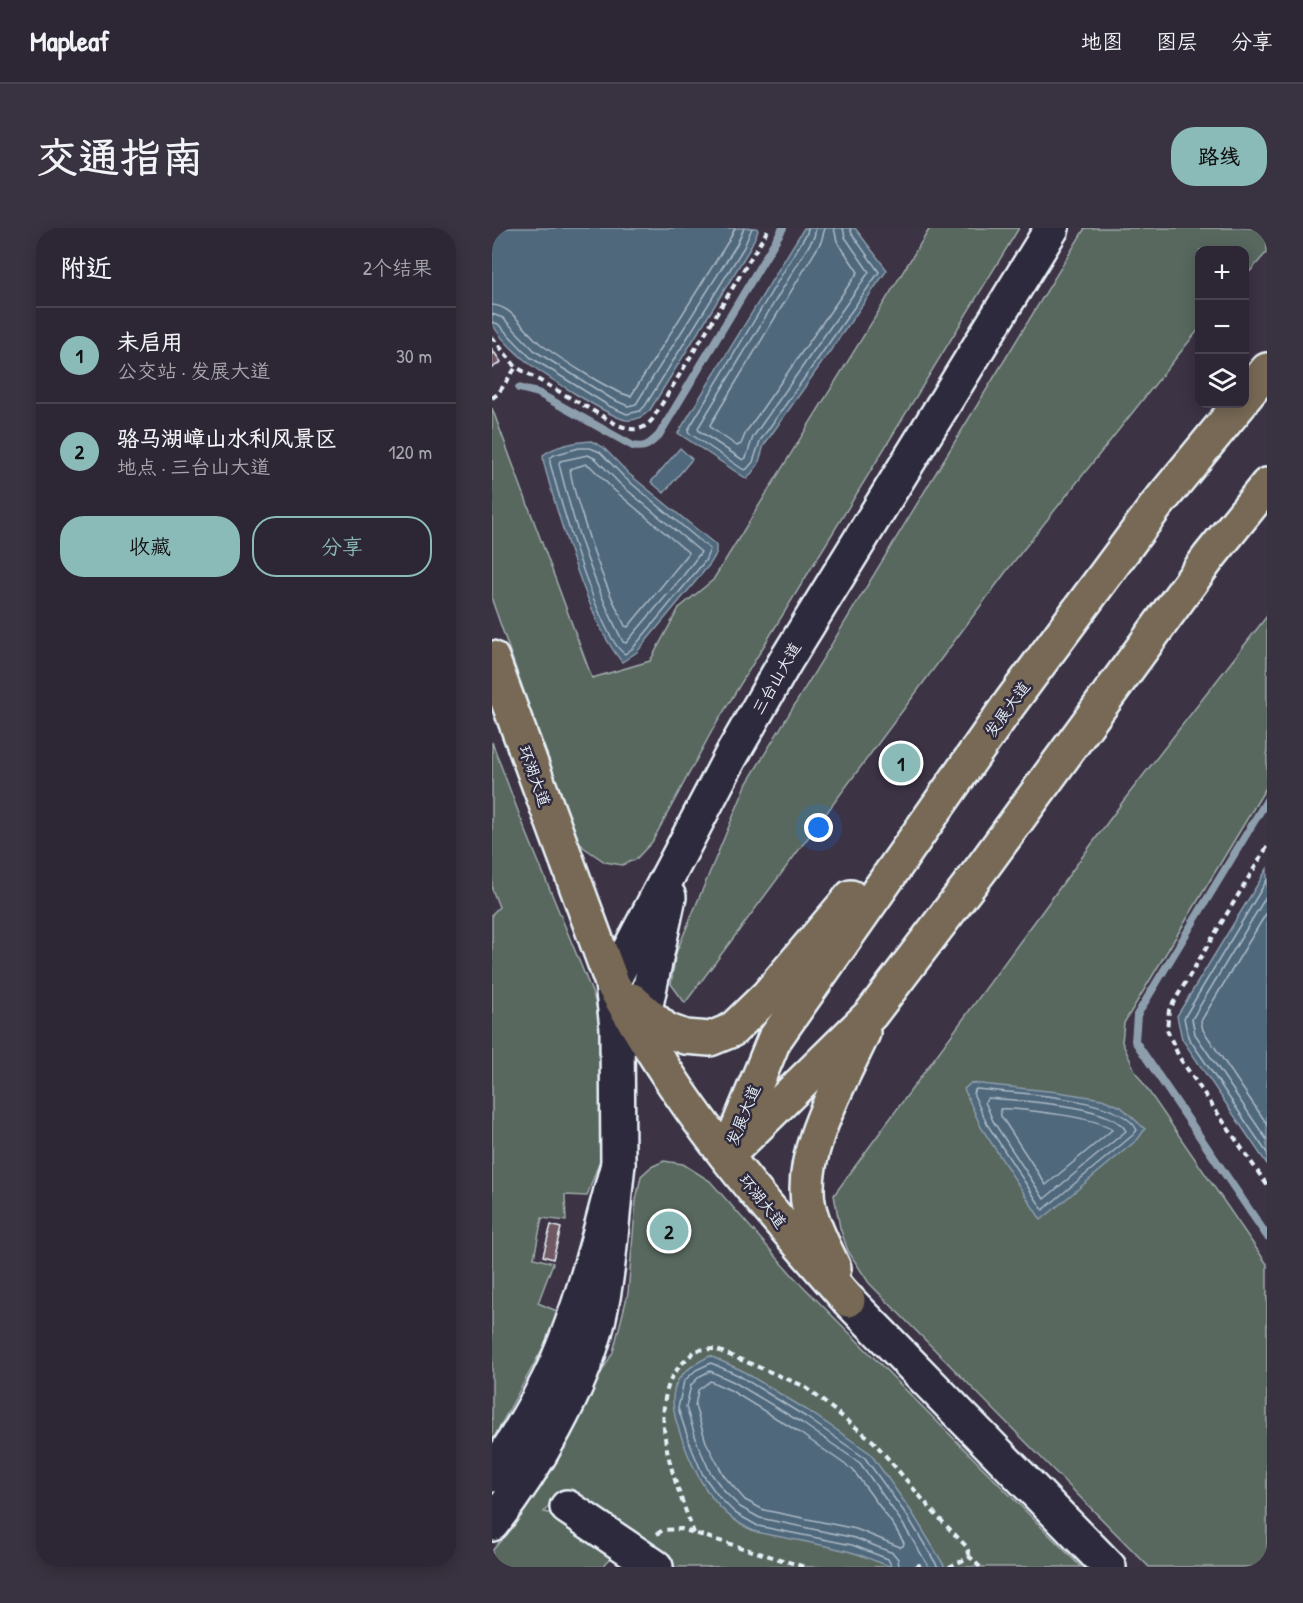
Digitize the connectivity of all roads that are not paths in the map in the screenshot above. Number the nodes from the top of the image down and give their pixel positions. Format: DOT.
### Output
graph roads {
  1 [pos="1052,228"];
  2 [pos="1267,370"];
  3 [pos="1249,393"];
  4 [pos="1237,408"];
  5 [pos="1267,485"];
  6 [pos="492,658"];
  7 [pos="951,788"];
  8 [pos="677,861"];
  9 [pos="612,983"];
  10 [pos="872,1014"];
  11 [pos="643,1022"];
  12 [pos="727,1155"];
  13 [pos="618,1164"];
  14 [pos="848,1300"];
  15 [pos="501,1479"];
  16 [pos="567,1507"];
  17 [pos="492,1524"];
  18 [pos="637,1562"];
  19 [pos="1109,1567"];
  1 -- 8 [label="street, 三台山大道"];
  2 -- 3 [label="main road"];
  4 -- 7 [label="main road, 发展大道"];
  5 -- 10 [label="main road, 发展大道"];
  6 -- 9 [label="main road, 环湖大道"];
  7 -- 11 [label="main road"];
  7 -- 12 [label="main road, 发展大道"];
  8 -- 9 [label="street, 三台山大道"];
  8 -- 11 [label="street"];
  9 -- 11 [label="main road"];
  9 -- 13 [label="street"];
  10 -- 12 [label="main road, 发展大道"];
  10 -- 14 [label="main road"];
  11 -- 12 [label="main road, 环湖大道"];
  11 -- 13 [label="street"];
  12 -- 14 [label="main road, 环湖大道"];
  13 -- 15 [label="street"];
  14 -- 19 [label="street, 环湖大道"];
  15 -- 17 [label="street"];
  16 -- 18 [label="street"];
}
